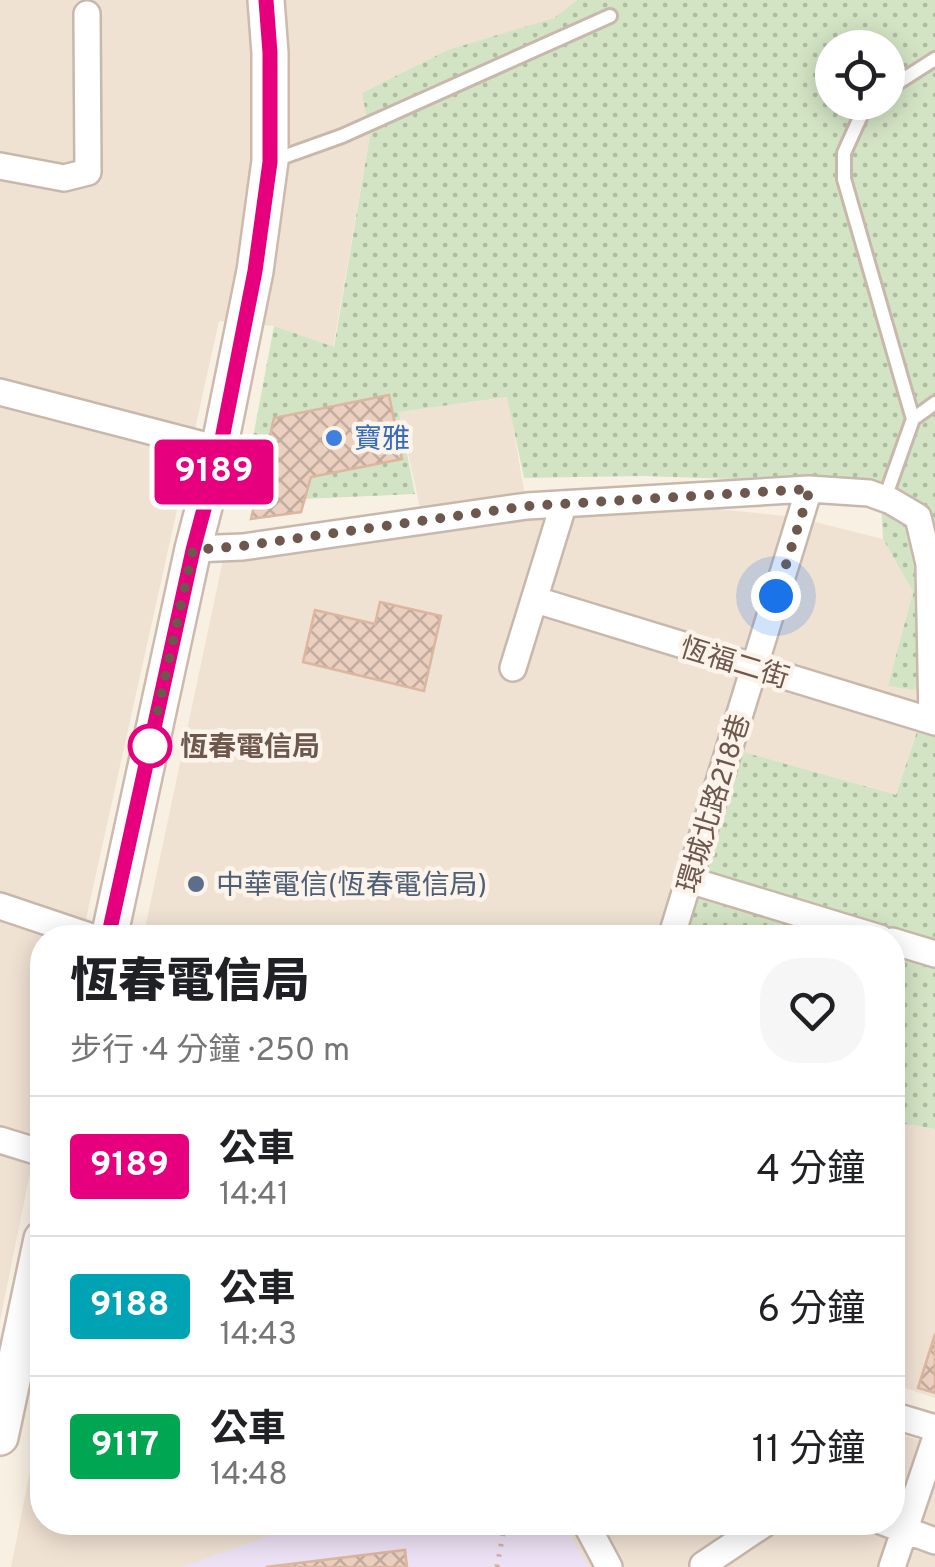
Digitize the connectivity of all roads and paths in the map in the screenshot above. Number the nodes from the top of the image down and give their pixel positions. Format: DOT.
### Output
graph roads {
  1 [pos="266,0"];
  2 [pos="87,14"];
  3 [pos="610,16"];
  4 [pos="935,58"];
  5 [pos="905,78"];
  6 [pos="859,120"];
  7 [pos="270,162"];
  8 [pos="0,166"];
  9 [pos="0,392"];
  10 [pos="935,403"];
  11 [pos="912,419"];
  12 [pos="220,449"];
  13 [pos="810,489"];
  14 [pos="885,498"];
  15 [pos="563,506"];
  16 [pos="926,518"];
  17 [pos="193,550"];
  18 [pos="536,600"];
  19 [pos="514,668"];
  20 [pos="754,668"];
  21 [pos="934,722"];
  22 [pos="690,880"];
  23 [pos="0,906"];
  24 [pos="57,925"];
  25 [pos="111,925"];
  26 [pos="675,925"];
  27 [pos="837,925"];
  28 [pos="905,945"];
  29 [pos="935,954"];
  30 [pos="0,1140"];
  31 [pos="30,1149"];
  32 [pos="28,1370"];
  33 [pos="905,1419"];
  34 [pos="935,1428"];
  35 [pos="0,1437"];
  36 [pos="935,1440"];
  37 [pos="905,1501"];
  38 [pos="905,1530"];
  39 [pos="503,1535"];
  40 [pos="592,1535"];
  41 [pos="748,1535"];
  42 [pos="893,1535"];
  43 [pos="935,1540"];
  44 [pos="703,1565"];
  45 [pos="497,1567"];
  46 [pos="610,1567"];
  47 [pos="892,1567"];
  1 -- 7 [label="main road"];
  2 -- 8 [label="street"];
  3 -- 7 [label="lane"];
  4 -- 5 [label="lane"];
  6 -- 11 [label="lane"];
  7 -- 12 [label="main road"];
  9 -- 12 [label="street"];
  10 -- 11 [label="lane"];
  11 -- 14 [label="lane"];
  12 -- 17 [label="main road"];
  13 -- 14 [label="street"];
  13 -- 15 [label="street"];
  13 -- 20 [label="street, 環城北路218巷"];
  14 -- 16 [label="street"];
  15 -- 17 [label="street"];
  15 -- 18 [label="street"];
  16 -- 21 [label="street"];
  17 -- 25 [label="main road"];
  18 -- 19 [label="street"];
  18 -- 20 [label="street, 恆福二街"];
  20 -- 21 [label="street, 恆福二街"];
  20 -- 22 [label="street, 環城北路218巷"];
  22 -- 26 [label="street, 環城北路218巷"];
  22 -- 27 [label="street"];
  23 -- 24 [label="street"];
  28 -- 29 [label="street"];
  30 -- 31 [label="street"];
  32 -- 35 [label="main road"];
  33 -- 34 [label="street"];
  36 -- 37 [label="street"];
  38 -- 43 [label="street"];
  39 -- 45 [label="path"];
  40 -- 46 [label="street"];
  41 -- 44 [label="street"];
  42 -- 47 [label="street"];
}
